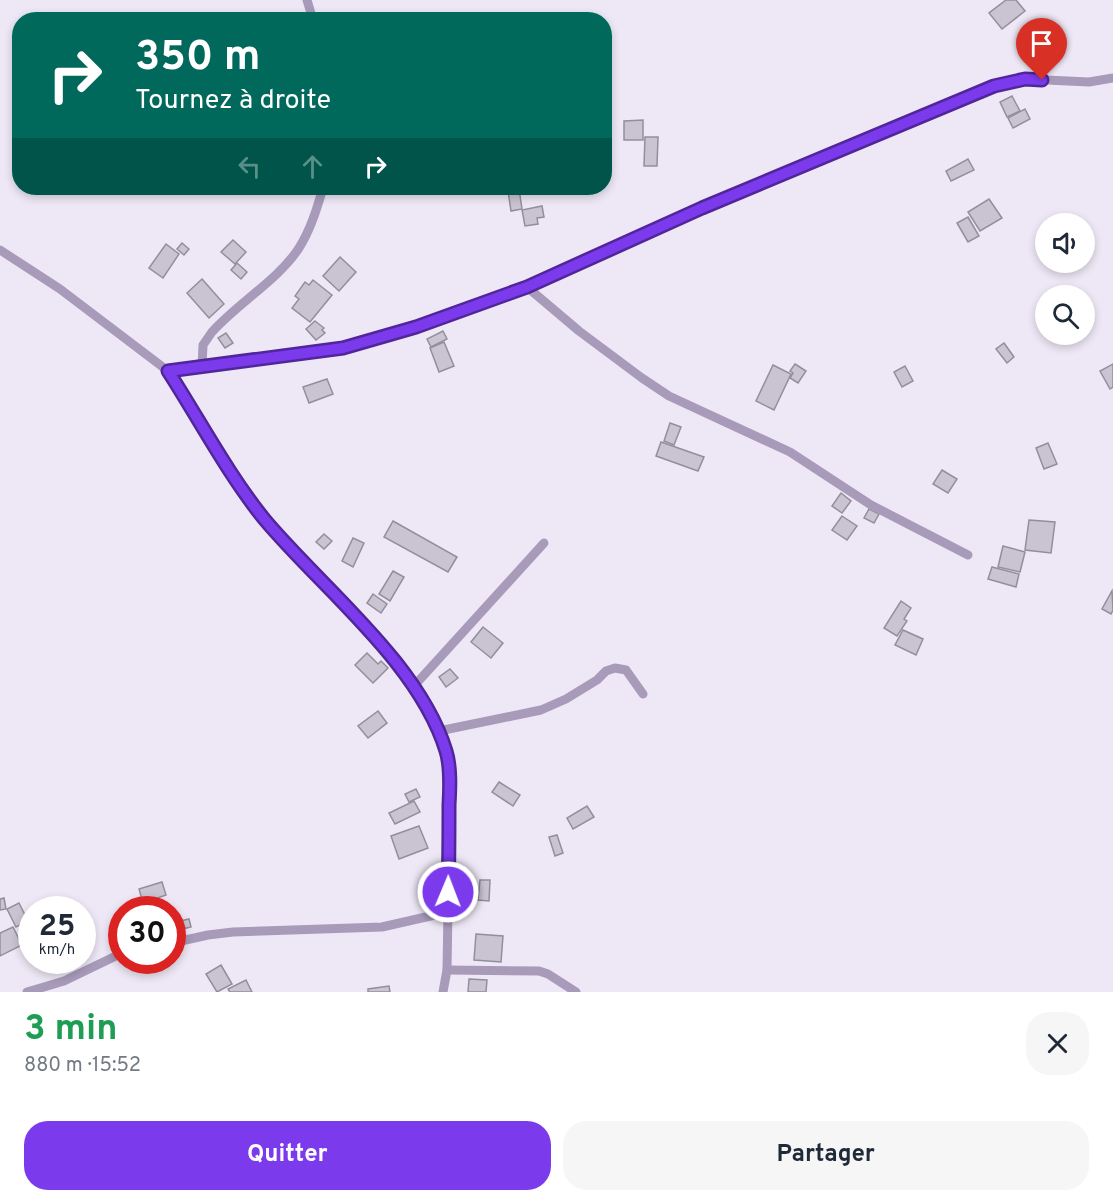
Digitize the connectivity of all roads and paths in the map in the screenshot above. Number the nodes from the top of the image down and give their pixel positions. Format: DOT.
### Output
graph roads {
  1 [pos="1113,78"];
  2 [pos="321,195"];
  3 [pos="0,250"];
  4 [pos="527,287"];
  5 [pos="202,366"];
  6 [pos="168,371"];
  7 [pos="544,543"];
  8 [pos="968,555"];
  9 [pos="414,686"];
  10 [pos="643,694"];
  11 [pos="439,731"];
  12 [pos="448,912"];
  13 [pos="186,940"];
  14 [pos="108,960"];
  15 [pos="447,970"];
  16 [pos="27,992"];
  17 [pos="443,992"];
  18 [pos="576,992"];
  1 -- 4 [label="street"];
  2 -- 5 [label="street"];
  3 -- 6 [label="street"];
  4 -- 5 [label="street"];
  4 -- 8 [label="street"];
  5 -- 6 [label="street"];
  6 -- 9 [label="street"];
  7 -- 9 [label="street"];
  9 -- 11 [label="street"];
  10 -- 11 [label="street"];
  11 -- 12 [label="street"];
  12 -- 13 [label="street"];
  12 -- 15 [label="street"];
  14 -- 16 [label="street"];
  15 -- 17 [label="street"];
  15 -- 18 [label="street"];
}
